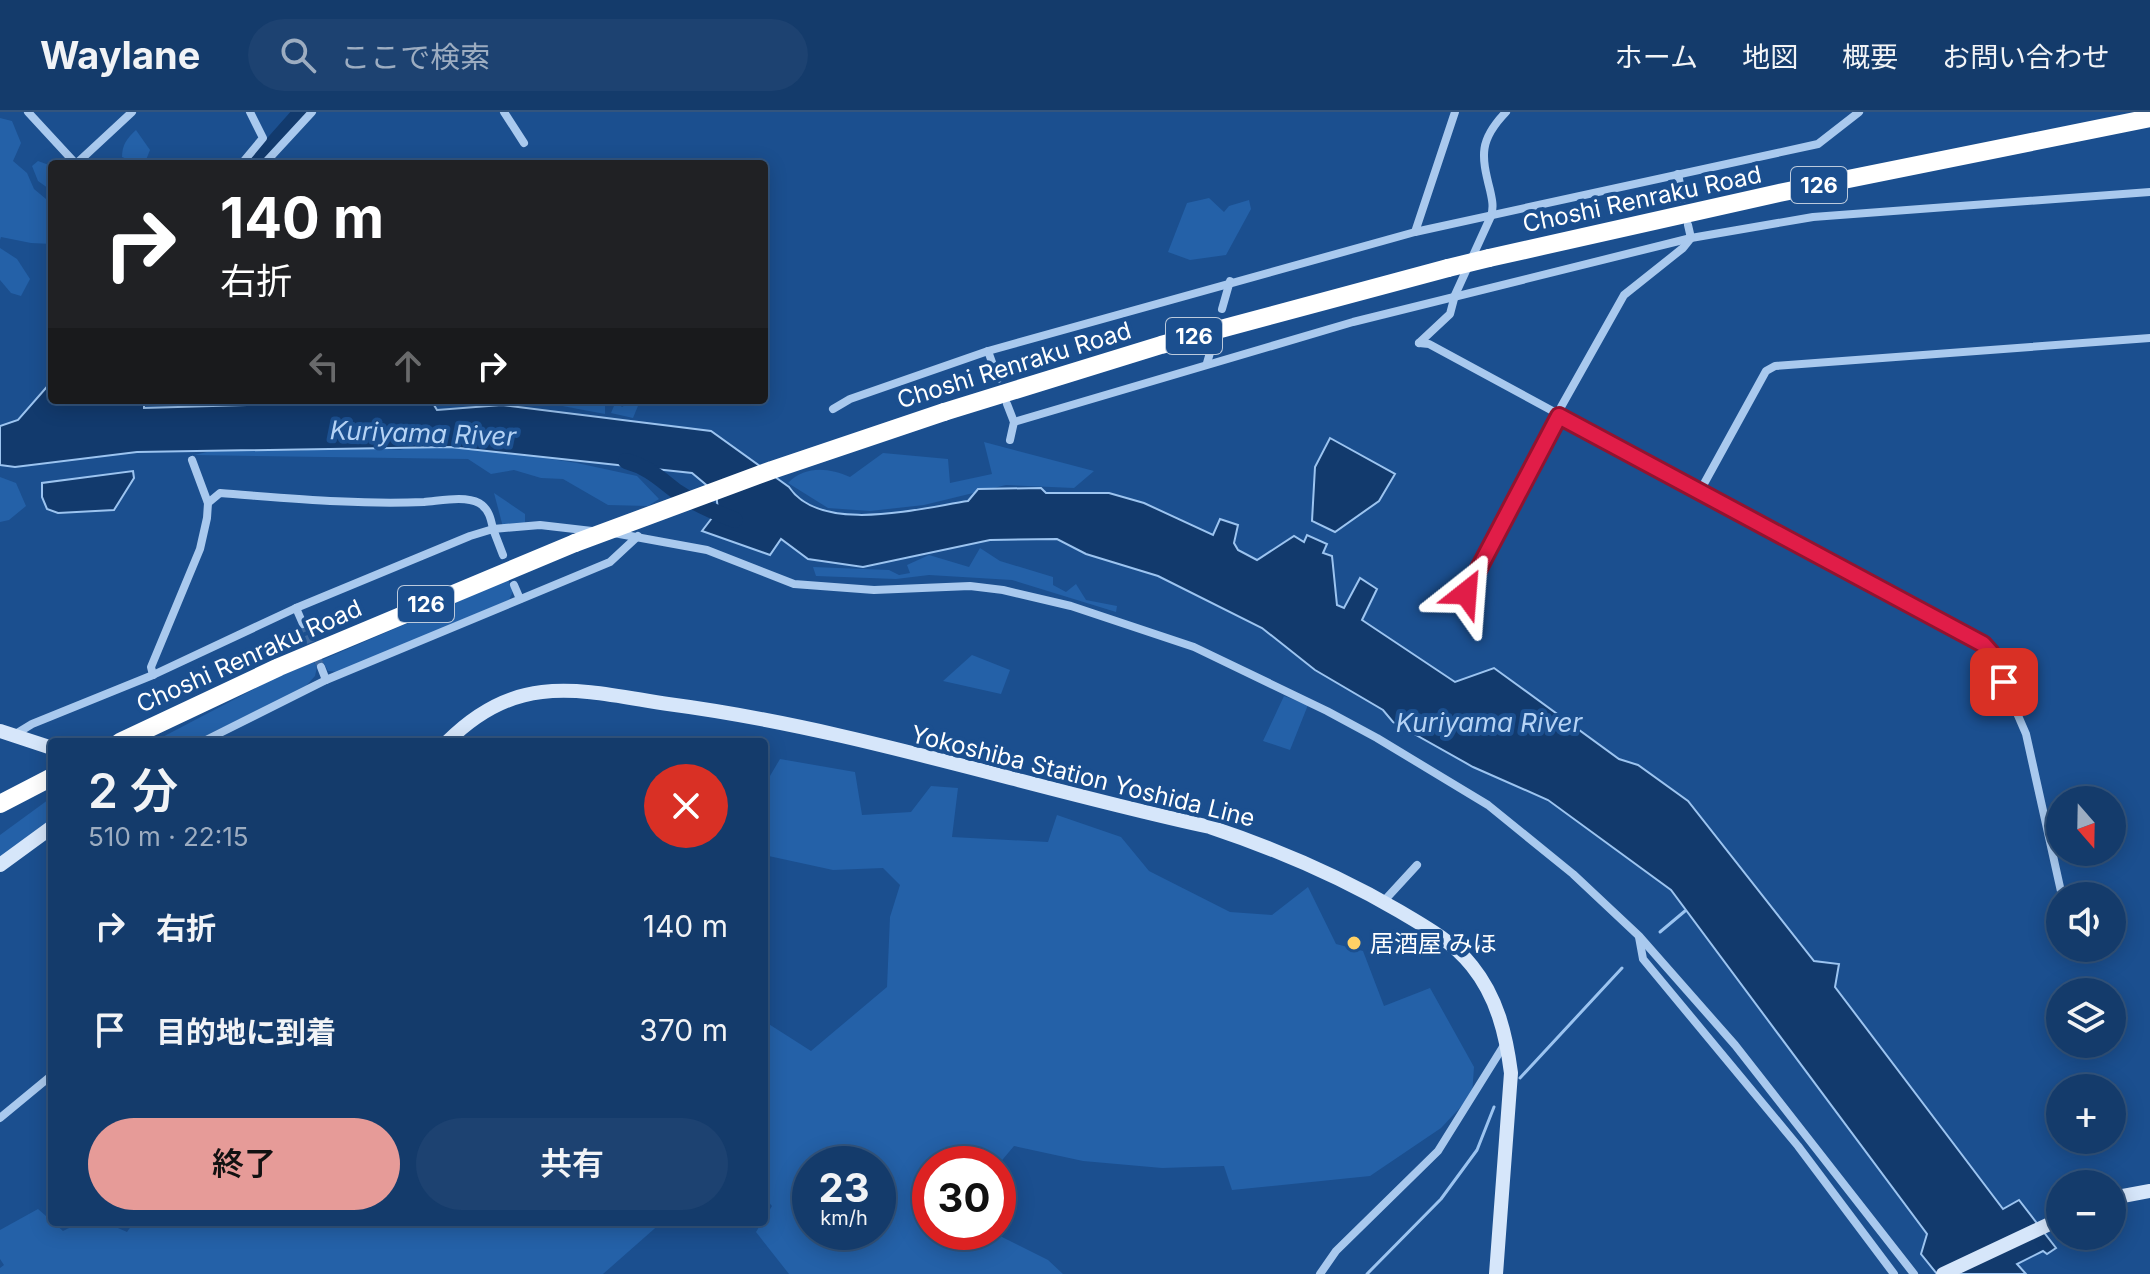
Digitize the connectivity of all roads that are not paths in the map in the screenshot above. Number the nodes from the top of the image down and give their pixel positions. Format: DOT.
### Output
graph roads {
  1 [pos="28,112"];
  2 [pos="132,112"];
  3 [pos="250,112"];
  4 [pos="312,112"];
  5 [pos="504,112"];
  6 [pos="1455,112"];
  7 [pos="1506,112"];
  8 [pos="1859,112"];
  9 [pos="2150,118"];
  10 [pos="524,143"];
  11 [pos="72,160"];
  12 [pos="80,160"];
  13 [pos="245,160"];
  14 [pos="268,160"];
  15 [pos="1678,174"];
  16 [pos="2150,192"];
  17 [pos="1683,199"];
  18 [pos="1491,216"];
  19 [pos="1688,225"];
  20 [pos="1415,232"];
  21 [pos="1691,238"];
  22 [pos="1230,281"];
  23 [pos="1455,295"];
  24 [pos="1222,309"];
  25 [pos="2150,338"];
  26 [pos="1212,346"];
  27 [pos="988,351"];
  28 [pos="1207,363"];
  29 [pos="998,379"];
  30 [pos="1007,404"];
  31 [pos="833,409"];
  32 [pos="1559,416"];
  33 [pos="1014,422"];
  34 [pos="1010,440"];
  35 [pos="192,460"];
  36 [pos="1700,491"];
  37 [pos="208,503"];
  38 [pos="493,529"];
  39 [pos="638,536"];
  40 [pos="503,555"];
  41 [pos="514,585"];
  42 [pos="1466,593"];
  43 [pos="520,599"];
  44 [pos="296,608"];
  45 [pos="303,624"];
  46 [pos="321,667"];
  47 [pos="153,675"];
  48 [pos="326,680"];
  49 [pos="6,733"];
  50 [pos="128,738"];
  51 [pos="210,738"];
  52 [pos="452,738"];
  53 [pos="48,747"];
  54 [pos="48,779"];
  55 [pos="0,804"];
  56 [pos="48,830"];
  57 [pos="0,865"];
  58 [pos="1417,865"];
  59 [pos="2059,882"];
  60 [pos="1383,902"];
  61 [pos="1639,936"];
  62 [pos="1507,1041"];
  63 [pos="48,1078"];
  64 [pos="0,1118"];
  65 [pos="2150,1191"];
  66 [pos="2126,1195"];
  67 [pos="2046,1226"];
  68 [pos="1320,1274"];
  69 [pos="1496,1274"];
  70 [pos="1894,1274"];
  71 [pos="1914,1274"];
  72 [pos="1943,1274"];
  1 -- 11 [label="street"];
  2 -- 12 [label="street"];
  3 -- 13 [label="street"];
  4 -- 14 [label="street"];
  5 -- 10 [label="street"];
  6 -- 20 [label="street"];
  7 -- 18 [label="street"];
  8 -- 15 [label="street"];
  9 -- 50 [label="highway, Choshi Renraku Road / 126, bridge"];
  15 -- 17 [label="street"];
  15 -- 18 [label="street"];
  16 -- 21 [label="street"];
  18 -- 20 [label="street"];
  18 -- 23 [label="street"];
  19 -- 21 [label="street"];
  20 -- 22 [label="street"];
  21 -- 23 [label="street"];
  21 -- 32 [label="street"];
  22 -- 24 [label="street"];
  22 -- 27 [label="street"];
  23 -- 28 [label="street"];
  23 -- 32 [label="street"];
  25 -- 36 [label="street"];
  26 -- 28 [label="street"];
  27 -- 29 [label="street"];
  27 -- 31 [label="street"];
  28 -- 33 [label="street"];
  30 -- 33 [label="street"];
  32 -- 36 [label="street"];
  32 -- 42 [label="street"];
  33 -- 34 [label="street"];
  35 -- 37 [label="street"];
  36 -- 59 [label="street"];
  37 -- 38 [label="street"];
  37 -- 47 [label="street"];
  38 -- 39 [label="street"];
  38 -- 40 [label="street"];
  38 -- 44 [label="street"];
  39 -- 43 [label="street"];
  39 -- 61 [label="street"];
  41 -- 43 [label="street"];
  43 -- 48 [label="street"];
  44 -- 45 [label="street"];
  44 -- 47 [label="street"];
  46 -- 48 [label="street"];
  47 -- 49 [label="street"];
  48 -- 51 [label="street"];
  49 -- 53 [label="main road"];
  52 -- 60 [label="main road, Yokoshiba Station Yoshida Line"];
  54 -- 55 [label="highway"];
  56 -- 57 [label="main road"];
  58 -- 60 [label="street"];
  60 -- 62 [label="main road, Yokoshiba Station Yoshida Line"];
  61 -- 70 [label="street"];
  61 -- 71 [label="street"];
  62 -- 68 [label="street"];
  62 -- 69 [label="main road, Yokoshiba Station Yoshida Line"];
  63 -- 64 [label="street"];
  65 -- 66 [label="main road"];
  67 -- 72 [label="main road"];
}
